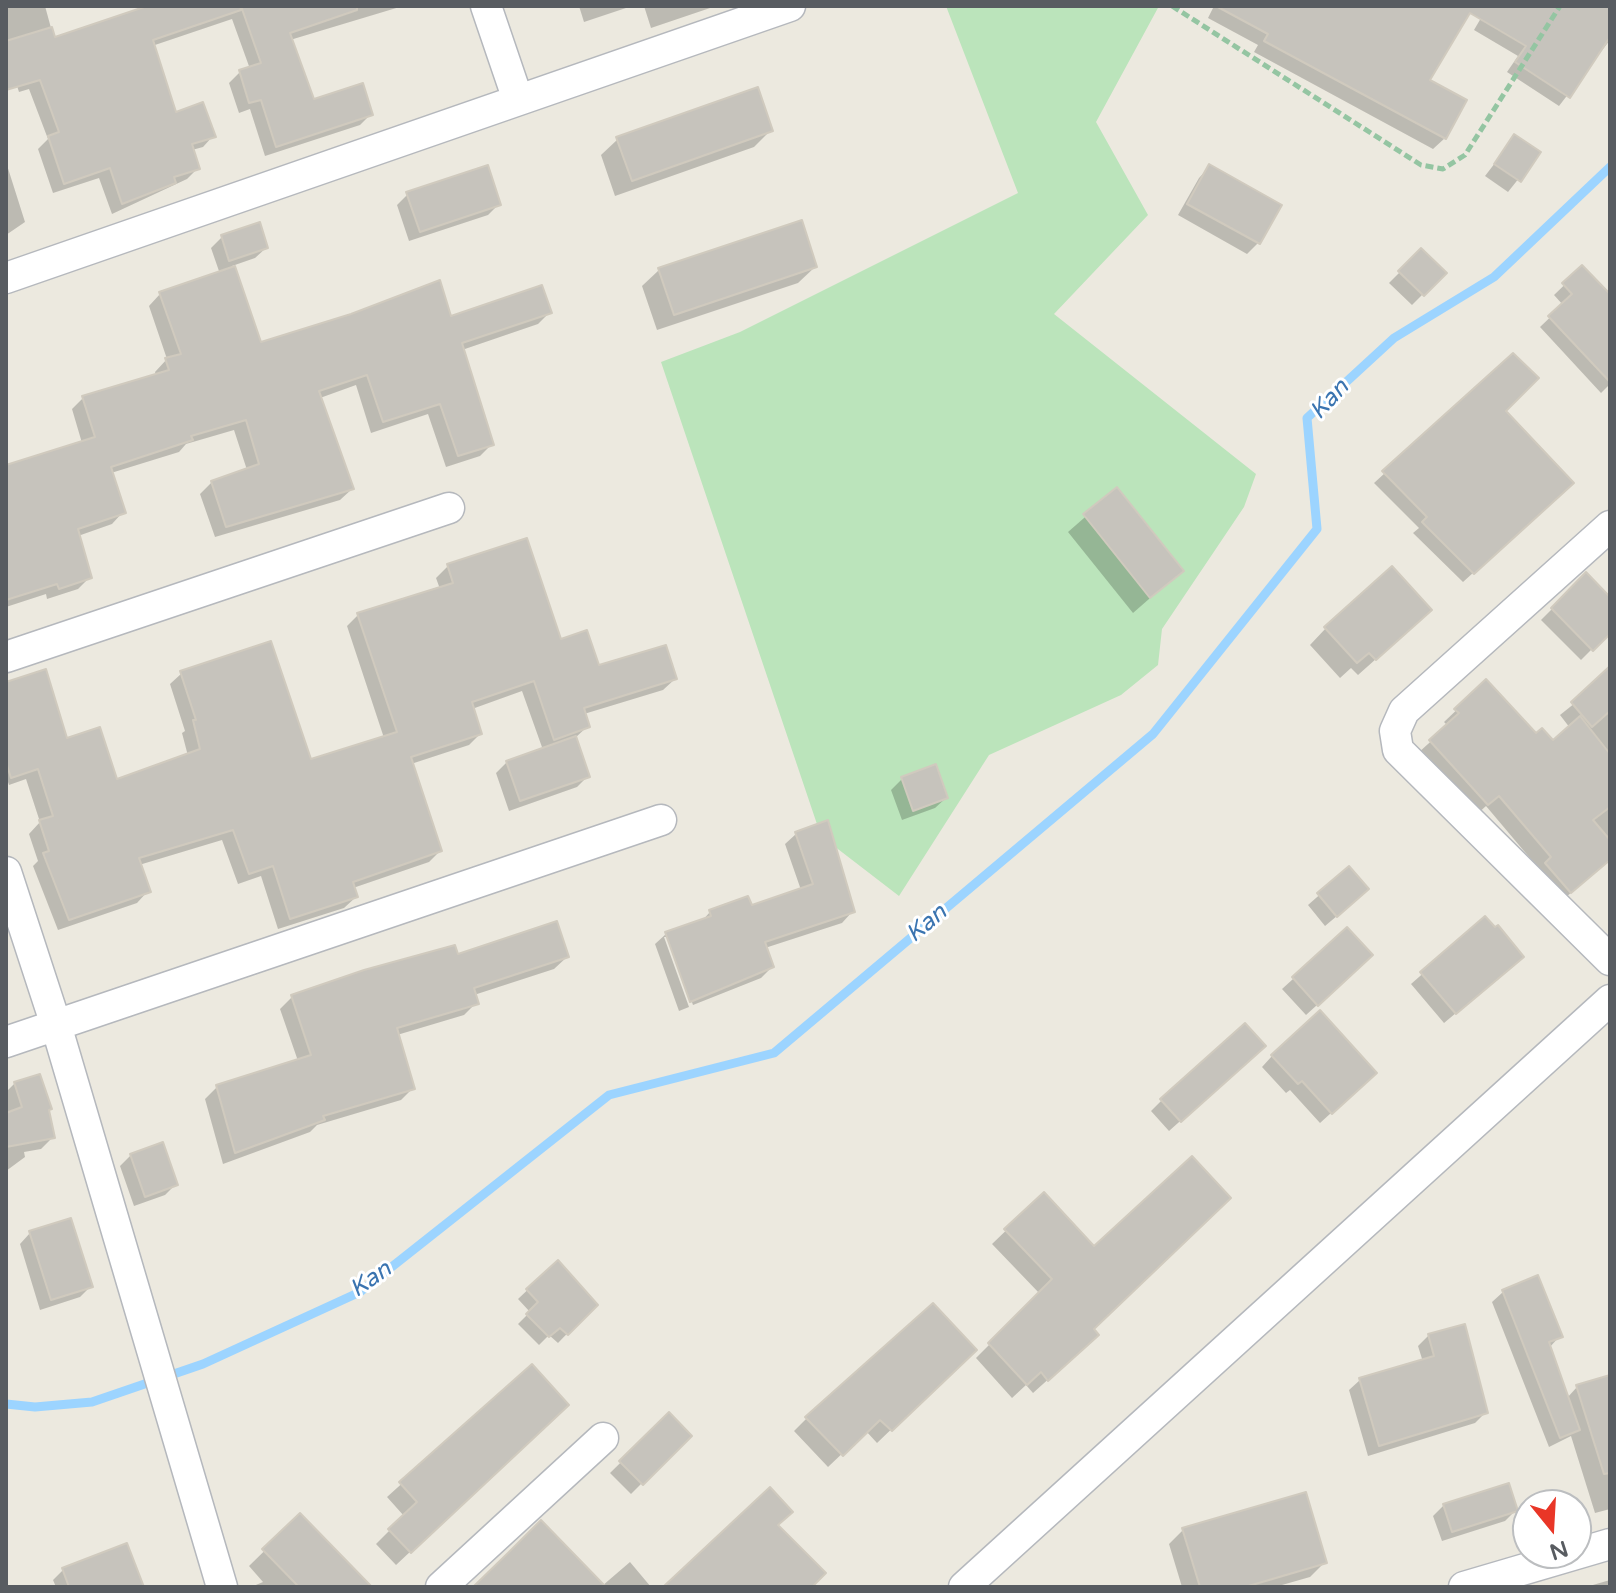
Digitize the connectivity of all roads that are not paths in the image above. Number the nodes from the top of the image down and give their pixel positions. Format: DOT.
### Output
graph roads {
  1 [pos="486,6"];
  2 [pos="790,6"];
  3 [pos="518,100"];
  4 [pos="6,278"];
  5 [pos="449,508"];
  6 [pos="1610,526"];
  7 [pos="6,657"];
  8 [pos="661,820"];
  9 [pos="6,872"];
  10 [pos="1610,960"];
  11 [pos="1610,1000"];
  12 [pos="56,1025"];
  13 [pos="6,1042"];
  14 [pos="603,1438"];
  15 [pos="1610,1544"];
  16 [pos="222,1587"];
  17 [pos="441,1587"];
  18 [pos="964,1587"];
  19 [pos="1464,1587"];
  1 -- 3 [label="street"];
  2 -- 3 [label="street"];
  3 -- 4 [label="street"];
  5 -- 7 [label="street"];
  6 -- 10 [label="street"];
  8 -- 12 [label="street"];
  9 -- 12 [label="street"];
  11 -- 18 [label="street"];
  12 -- 13 [label="street"];
  12 -- 16 [label="street"];
  14 -- 17 [label="street"];
  15 -- 19 [label="street"];
}
